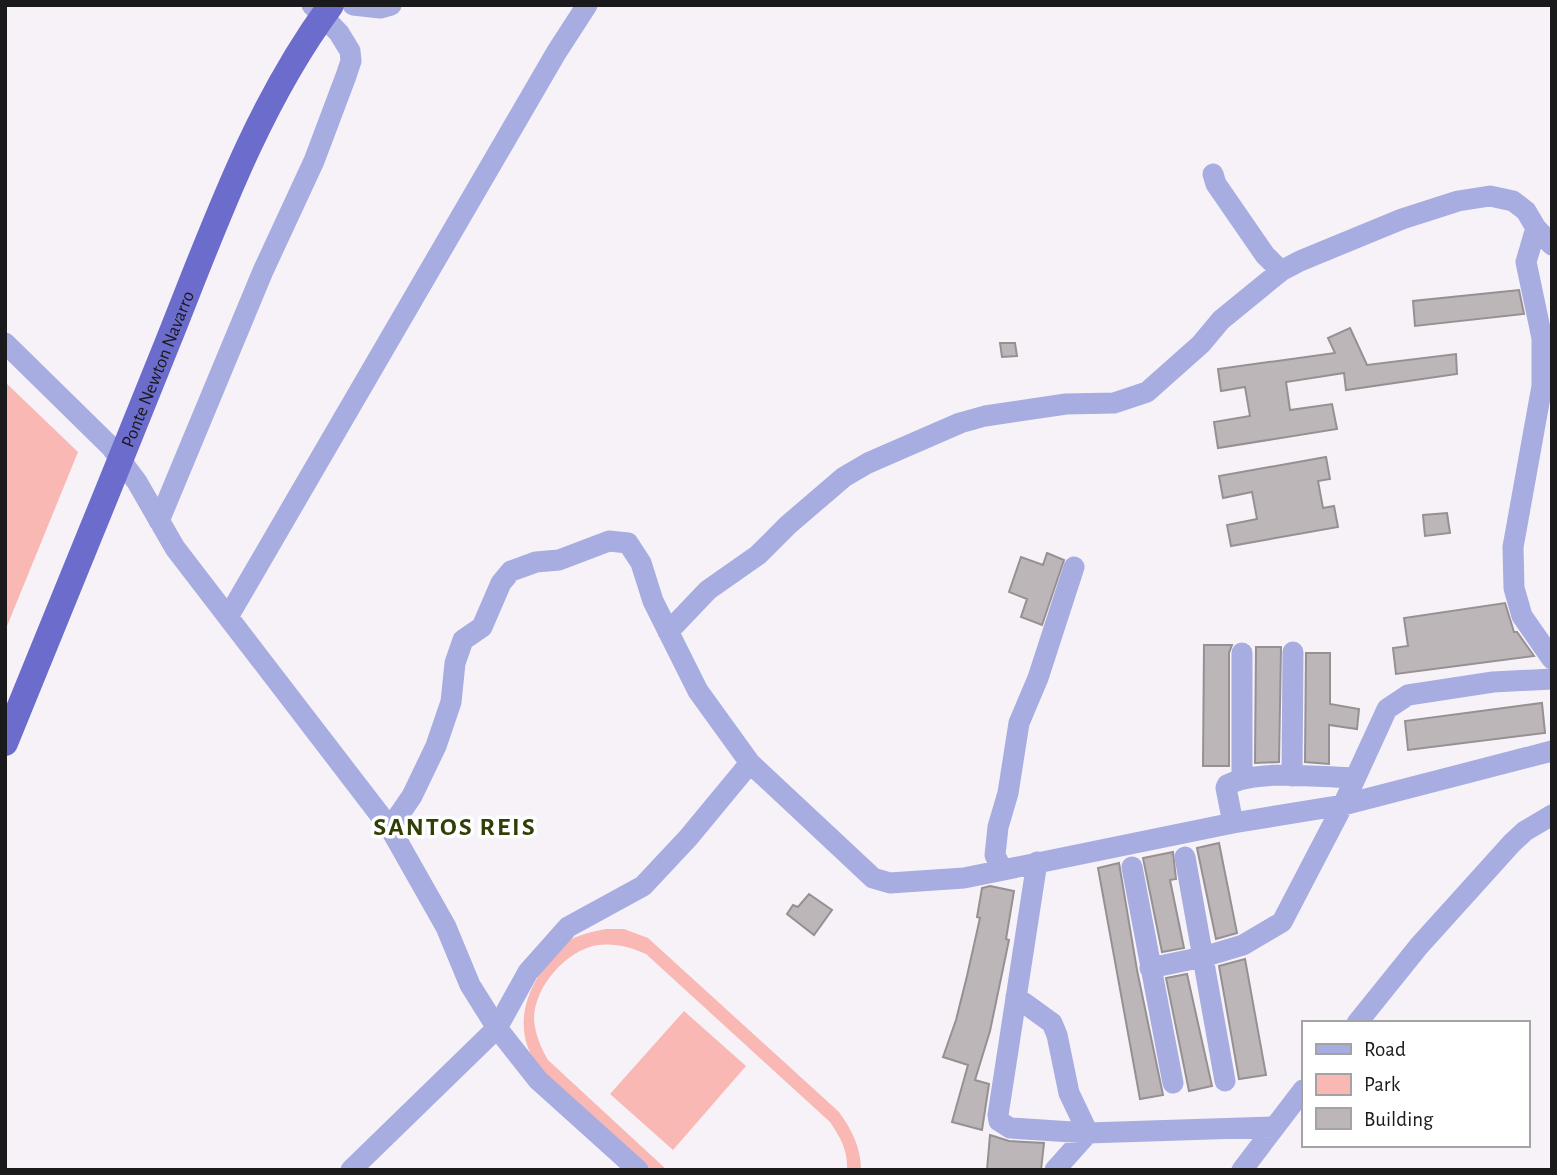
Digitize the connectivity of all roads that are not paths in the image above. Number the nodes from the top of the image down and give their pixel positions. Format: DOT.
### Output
graph roads {
  1 [pos="313,5"];
  2 [pos="331,5"];
  3 [pos="353,5"];
  4 [pos="391,5"];
  5 [pos="587,5"];
  6 [pos="1213,174"];
  7 [pos="1536,228"];
  8 [pos="1552,245"];
  9 [pos="1281,271"];
  10 [pos="5,343"];
  11 [pos="1547,386"];
  12 [pos="159,522"];
  13 [pos="1074,567"];
  14 [pos="228,617"];
  15 [pos="668,632"];
  16 [pos="1293,652"];
  17 [pos="1242,653"];
  18 [pos="1552,659"];
  19 [pos="1552,679"];
  20 [pos="5,716"];
  21 [pos="5,743"];
  22 [pos="1552,751"];
  23 [pos="750,762"];
  24 [pos="1292,776"];
  25 [pos="1242,778"];
  26 [pos="1354,778"];
  27 [pos="1343,805"];
  28 [pos="1552,814"];
  29 [pos="1233,823"];
  30 [pos="390,828"];
  31 [pos="1185,858"];
  32 [pos="1037,862"];
  33 [pos="1132,867"];
  34 [pos="1002,870"];
  35 [pos="1203,957"];
  36 [pos="1150,968"];
  37 [pos="1016,998"];
  38 [pos="1359,1021"];
  39 [pos="497,1028"];
  40 [pos="1225,1081"];
  41 [pos="1174,1083"];
  42 [pos="1302,1091"];
  43 [pos="1274,1127"];
  44 [pos="1088,1133"];
  45 [pos="351,1170"];
  46 [pos="638,1170"];
  47 [pos="1055,1170"];
  48 [pos="1242,1170"];
  1 -- 12 [label="street"];
  1 -- 20 [label="main road, Ponte Newton Navarro"];
  2 -- 21 [label="main road, Ponte Newton Navarro, bridge"];
  3 -- 4 [label="street"];
  5 -- 14 [label="street"];
  6 -- 9 [label="street"];
  7 -- 8 [label="street"];
  7 -- 9 [label="street"];
  7 -- 11 [label="street"];
  9 -- 15 [label="street"];
  10 -- 12 [label="street"];
  11 -- 18 [label="street"];
  12 -- 14 [label="street"];
  13 -- 34 [label="street"];
  14 -- 30 [label="street"];
  15 -- 23 [label="street"];
  15 -- 30 [label="street"];
  16 -- 24 [label="street"];
  17 -- 25 [label="street"];
  19 -- 26 [label="street"];
  22 -- 27 [label="street"];
  23 -- 34 [label="street"];
  23 -- 39 [label="street"];
  24 -- 25 [label="street"];
  24 -- 26 [label="street"];
  25 -- 29 [label="street"];
  26 -- 27 [label="street"];
  27 -- 29 [label="street"];
  27 -- 35 [label="street"];
  28 -- 38 [label="street"];
  29 -- 32 [label="street"];
  30 -- 39 [label="street"];
  31 -- 35 [label="street"];
  32 -- 34 [label="street"];
  32 -- 37 [label="street"];
  33 -- 36 [label="street"];
  35 -- 36 [label="street"];
  35 -- 40 [label="street"];
  36 -- 41 [label="street"];
  37 -- 44 [label="street"];
  37 -- 44 [label="street"];
  39 -- 45 [label="street"];
  39 -- 46 [label="street"];
  42 -- 43 [label="street"];
  43 -- 44 [label="street"];
  43 -- 48 [label="street"];
  44 -- 47 [label="street"];
}
